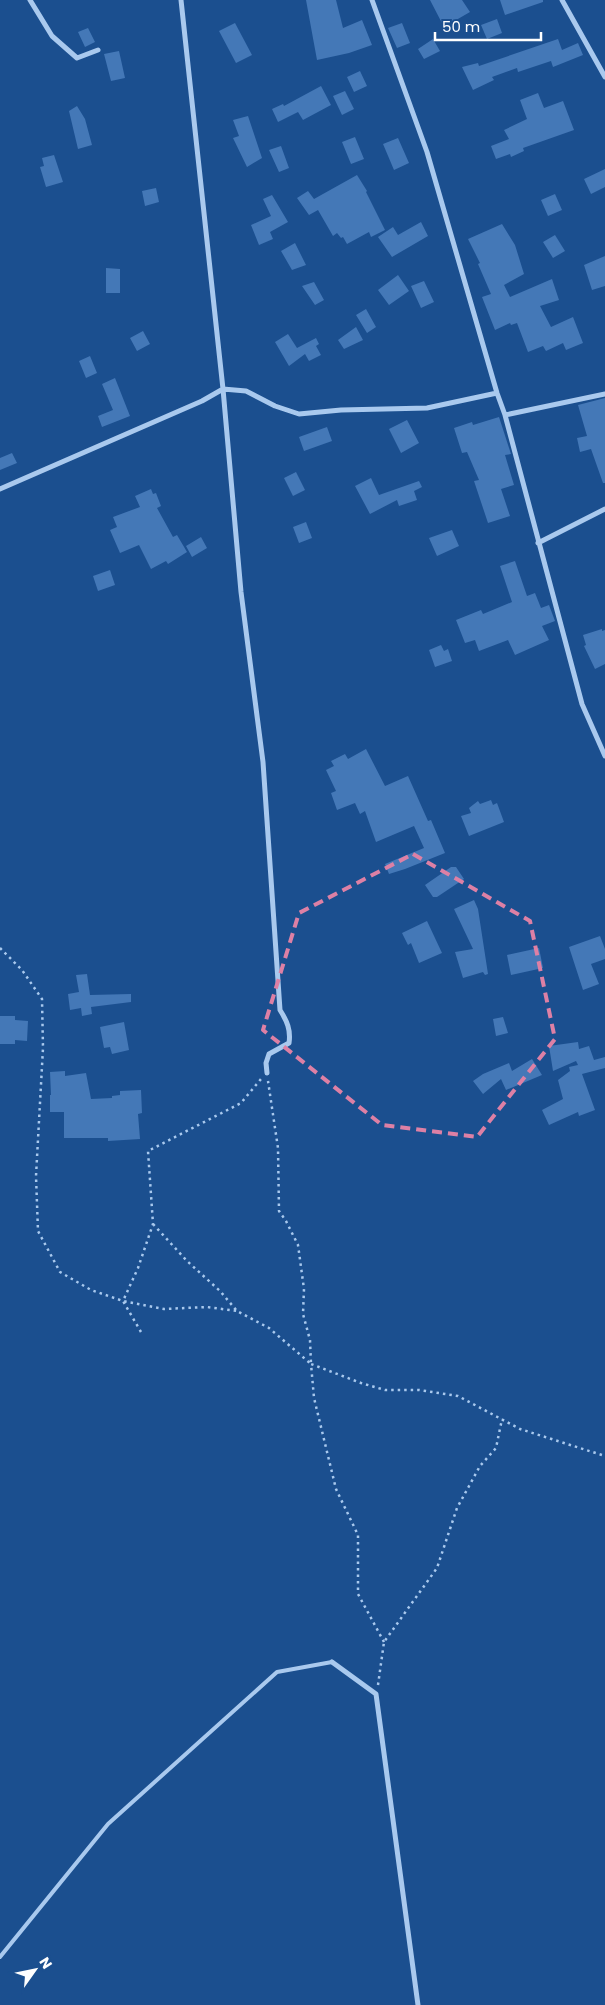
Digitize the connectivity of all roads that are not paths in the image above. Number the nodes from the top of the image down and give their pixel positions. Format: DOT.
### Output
graph roads {
  1 [pos="30,0"];
  2 [pos="181,0"];
  3 [pos="372,0"];
  4 [pos="562,0"];
  5 [pos="98,50"];
  6 [pos="605,77"];
  7 [pos="223,389"];
  8 [pos="497,393"];
  9 [pos="605,394"];
  10 [pos="505,415"];
  11 [pos="0,489"];
  12 [pos="605,509"];
  13 [pos="538,543"];
  14 [pos="605,756"];
  15 [pos="267,1073"];
  16 [pos="332,1662"];
  17 [pos="0,1958"];
  18 [pos="418,2005"];
  1 -- 5 [label="street"];
  2 -- 7 [label="street"];
  3 -- 8 [label="street"];
  4 -- 6 [label="street"];
  7 -- 8 [label="street"];
  7 -- 11 [label="street"];
  7 -- 15 [label="street"];
  8 -- 10 [label="street"];
  9 -- 10 [label="street"];
  10 -- 13 [label="street"];
  12 -- 13 [label="street"];
  13 -- 14 [label="street"];
  16 -- 17 [label="lane"];
  16 -- 18 [label="street"];
}
